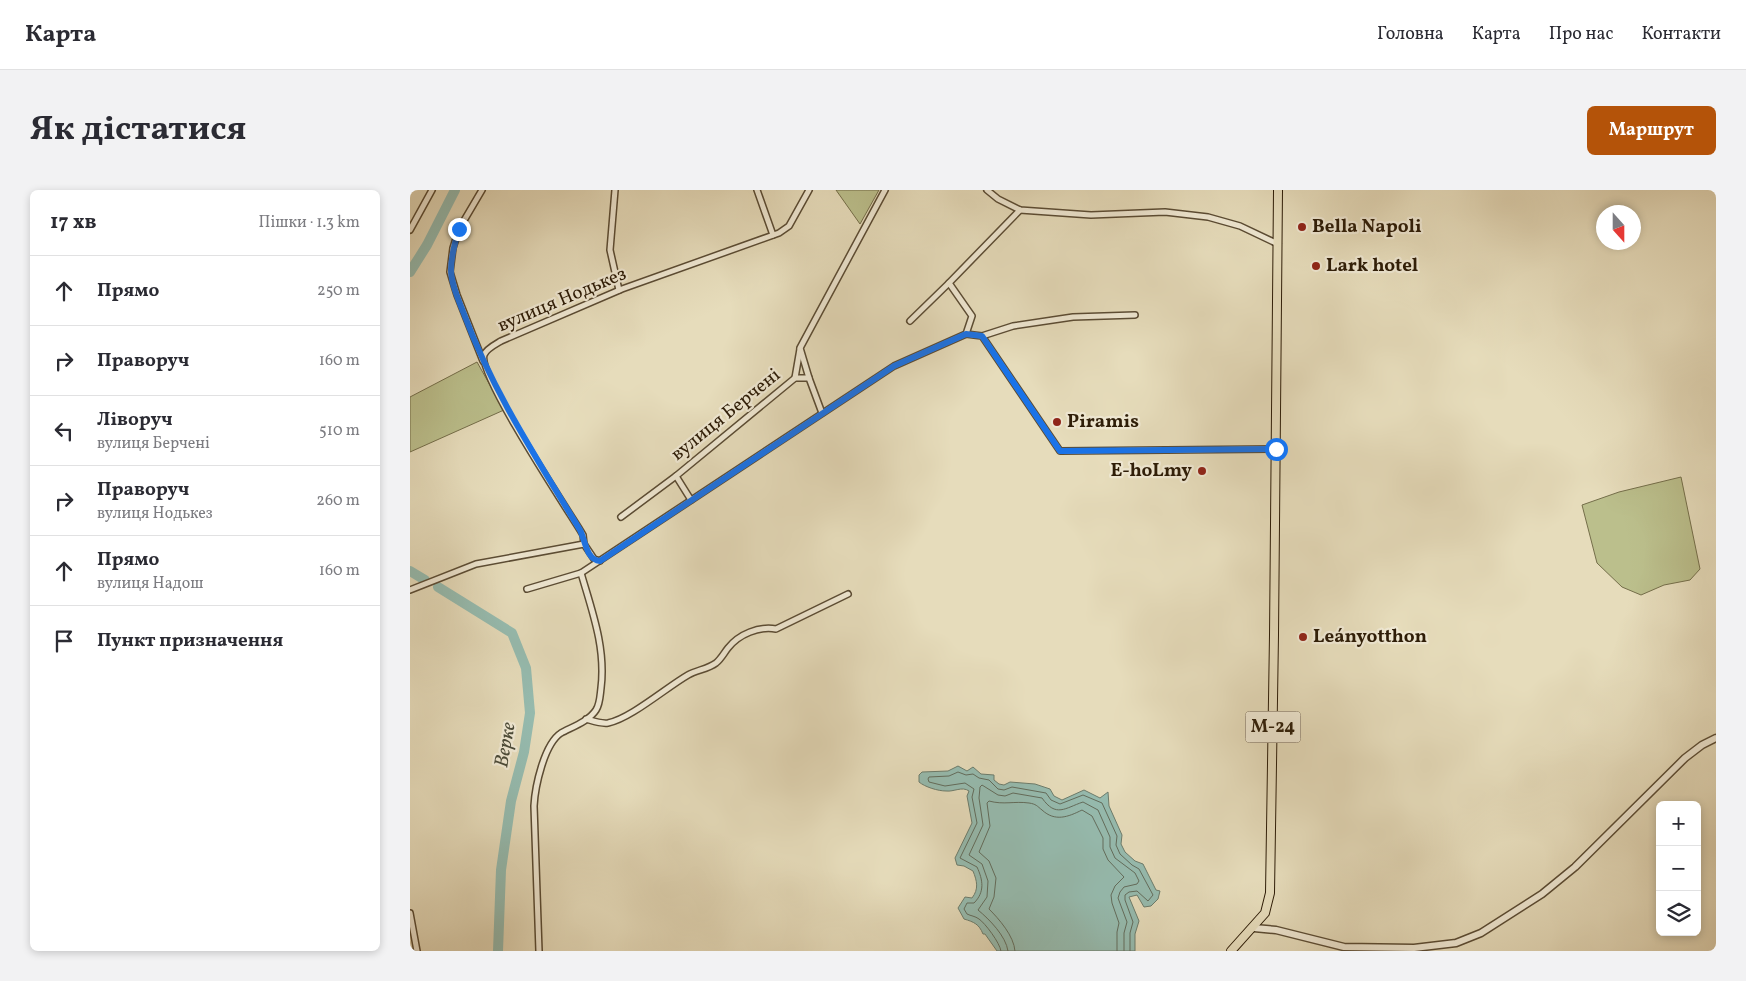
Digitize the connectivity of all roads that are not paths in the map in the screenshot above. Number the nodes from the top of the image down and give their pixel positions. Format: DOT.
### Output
graph roads {
  1 [pos="432,190"];
  2 [pos="482,190"];
  3 [pos="615,190"];
  4 [pos="757,190"];
  5 [pos="809,190"];
  6 [pos="885,190"];
  7 [pos="987,190"];
  8 [pos="1278,190"];
  9 [pos="1020,210"];
  10 [pos="410,230"];
  11 [pos="773,235"];
  12 [pos="1278,244"];
  13 [pos="949,283"];
  14 [pos="619,290"];
  15 [pos="1135,315"];
  16 [pos="910,320"];
  17 [pos="966,334"];
  18 [pos="982,336"];
  19 [pos="800,348"];
  20 [pos="484,363"];
  21 [pos="795,378"];
  22 [pos="809,378"];
  23 [pos="822,413"];
  24 [pos="1276,449"];
  25 [pos="676,476"];
  26 [pos="691,500"];
  27 [pos="621,517"];
  28 [pos="584,544"];
  29 [pos="600,561"];
  30 [pos="581,573"];
  31 [pos="527,589"];
  32 [pos="410,590"];
  33 [pos="848,594"];
  34 [pos="586,720"];
  35 [pos="1716,738"];
  36 [pos="410,913"];
  37 [pos="1254,928"];
  38 [pos="417,951"];
  39 [pos="539,951"];
  40 [pos="1231,951"];
  1 -- 10 [label="street"];
  2 -- 20 [label="street"];
  3 -- 14 [label="street"];
  4 -- 11 [label="street"];
  5 -- 11 [label="street, вулиця Нодькез"];
  6 -- 19 [label="street, вулиця Берчені"];
  7 -- 9 [label="street"];
  8 -- 12 [label="highway, М-24"];
  9 -- 12 [label="street"];
  9 -- 13 [label="street"];
  11 -- 14 [label="street, вулиця Нодькез"];
  12 -- 24 [label="highway, М-24"];
  13 -- 16 [label="street"];
  13 -- 17 [label="street"];
  14 -- 20 [label="street, вулиця Нодькез"];
  15 -- 18 [label="street"];
  17 -- 18 [label="street"];
  17 -- 23 [label="street"];
  18 -- 24 [label="street"];
  19 -- 21 [label="street, вулиця Берчені"];
  19 -- 22 [label="street, вулиця Берчені"];
  20 -- 28 [label="street"];
  21 -- 22 [label="street, вулиця Берчені"];
  21 -- 25 [label="street, вулиця Берчені"];
  22 -- 23 [label="street, вулиця Берчені"];
  23 -- 26 [label="street"];
  24 -- 37 [label="highway, М-24"];
  25 -- 26 [label="street, вулиця Берчені"];
  25 -- 27 [label="street, вулиця Берчені"];
  26 -- 29 [label="street"];
  28 -- 29 [label="street"];
  28 -- 32 [label="street"];
  29 -- 30 [label="street"];
  30 -- 31 [label="street"];
  30 -- 34 [label="street"];
  33 -- 34 [label="street"];
  34 -- 39 [label="street"];
  35 -- 37 [label="street"];
  36 -- 38 [label="street"];
  37 -- 40 [label="highway, М-24"];
}
